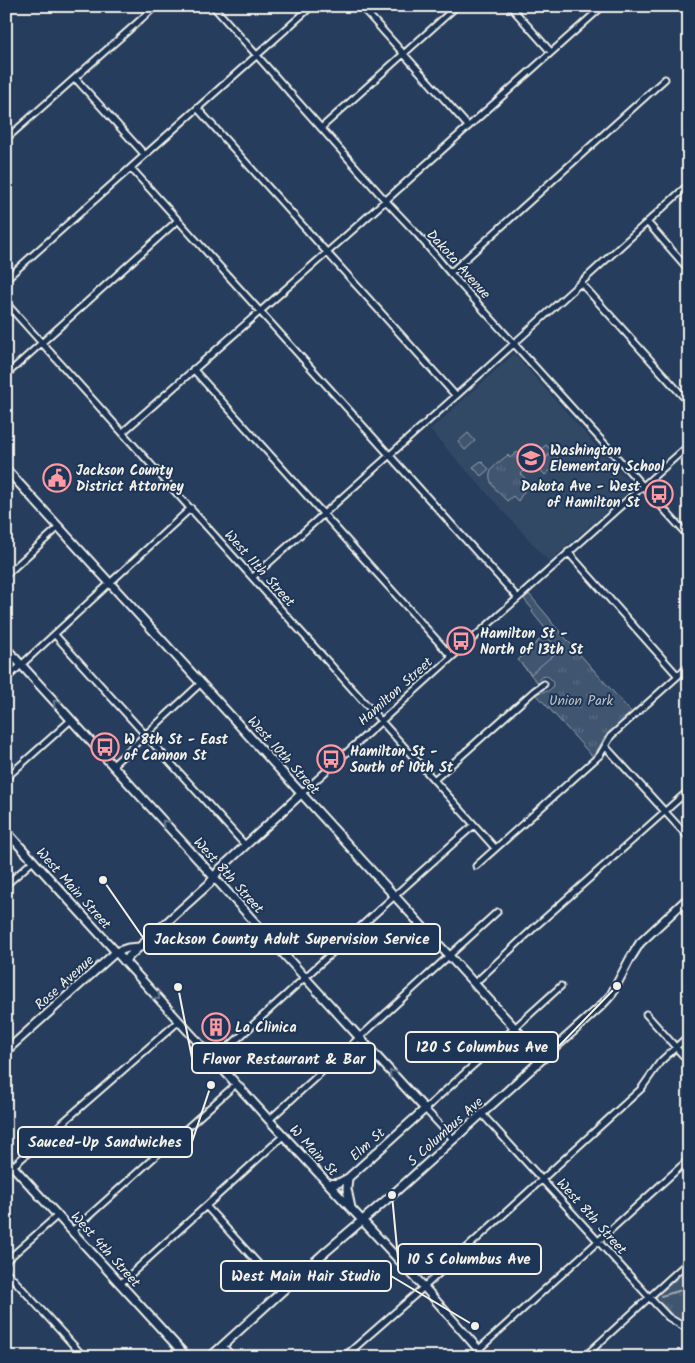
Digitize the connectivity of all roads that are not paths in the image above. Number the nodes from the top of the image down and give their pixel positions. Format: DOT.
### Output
graph roads {
  1 [pos="156,6"];
  2 [pos="213,6"];
  3 [pos="312,6"];
  4 [pos="362,6"];
  5 [pos="457,6"];
  6 [pos="510,6"];
  7 [pos="603,6"];
  8 [pos="551,52"];
  9 [pos="404,54"];
  10 [pos="257,56"];
  11 [pos="75,78"];
  12 [pos="665,79"];
  13 [pos="198,109"];
  14 [pos="468,126"];
  15 [pos="321,128"];
  16 [pos="6,139"];
  17 [pos="146,156"];
  18 [pos="131,168"];
  19 [pos="689,184"];
  20 [pos="385,200"];
  21 [pos="178,220"];
  22 [pos="647,222"];
  23 [pos="326,252"];
  24 [pos="689,270"];
  25 [pos="450,272"];
  26 [pos="6,278"];
  27 [pos="581,283"];
  28 [pos="6,303"];
  29 [pos="260,311"];
  30 [pos="42,343"];
  31 [pos="514,343"];
  32 [pos="193,369"];
  33 [pos="6,374"];
  34 [pos="456,396"];
  35 [pos="689,403"];
  36 [pos="123,432"];
  37 [pos="689,445"];
  38 [pos="390,456"];
  39 [pos="6,470"];
  40 [pos="642,486"];
  41 [pos="191,508"];
  42 [pos="324,515"];
  43 [pos="59,527"];
  44 [pos="689,537"];
  45 [pos="568,552"];
  46 [pos="6,575"];
  47 [pos="254,577"];
  48 [pos="110,582"];
  49 [pos="517,598"];
  50 [pos="55,635"];
  51 [pos="6,648"];
  52 [pos="452,656"];
  53 [pos="22,665"];
  54 [pos="689,666"];
  55 [pos="678,676"];
  56 [pos="6,679"];
  57 [pos="201,683"];
  58 [pos="544,684"];
  59 [pos="72,720"];
  60 [pos="381,721"];
  61 [pos="146,735"];
  62 [pos="605,746"];
  63 [pos="113,765"];
  64 [pos="6,778"];
  65 [pos="434,780"];
  66 [pos="689,790"];
  67 [pos="302,793"];
  68 [pos="665,812"];
  69 [pos="474,825"];
  70 [pos="6,831"];
  71 [pos="689,838"];
  72 [pos="245,845"];
  73 [pos="496,848"];
  74 [pos="33,861"];
  75 [pos="476,866"];
  76 [pos="214,877"];
  77 [pos="6,885"];
  78 [pos="394,895"];
  79 [pos="689,897"];
  80 [pos="497,912"];
  81 [pos="140,947"];
  82 [pos="116,952"];
  83 [pos="450,956"];
  84 [pos="124,961"];
  85 [pos="305,978"];
  86 [pos="475,983"];
  87 [pos="561,986"];
  88 [pos="646,1014"];
  89 [pos="178,1021"];
  90 [pos="515,1027"];
  91 [pos="689,1035"];
  92 [pos="359,1037"];
  93 [pos="675,1048"];
  94 [pos="6,1051"];
  95 [pos="543,1059"];
  96 [pos="214,1060"];
  97 [pos="689,1062"];
  98 [pos="236,1084"];
  99 [pos="425,1109"];
  100 [pos="482,1114"];
  101 [pos="269,1120"];
  102 [pos="283,1136"];
  103 [pos="454,1140"];
  104 [pos="6,1159"];
  105 [pos="689,1159"];
  106 [pos="13,1166"];
  107 [pos="348,1178"];
  108 [pos="542,1179"];
  109 [pos="327,1183"];
  110 [pos="206,1206"];
  111 [pos="351,1208"];
  112 [pos="58,1215"];
  113 [pos="362,1220"];
  114 [pos="72,1231"];
  115 [pos="598,1241"];
  116 [pos="6,1261"];
  117 [pos="689,1261"];
  118 [pos="6,1271"];
  119 [pos="120,1284"];
  120 [pos="424,1287"];
  121 [pos="283,1291"];
  122 [pos="648,1297"];
  123 [pos="689,1330"];
  124 [pos="222,1345"];
  125 [pos="479,1349"];
  126 [pos="84,1357"];
  127 [pos="187,1357"];
  128 [pos="210,1357"];
  129 [pos="233,1357"];
  130 [pos="344,1357"];
  131 [pos="475,1357"];
  132 [pos="485,1357"];
  133 [pos="584,1357"];
  1 -- 11 [label="street"];
  2 -- 10 [label="street, Dakota Avenue"];
  3 -- 10 [label="street"];
  4 -- 9 [label="street"];
  5 -- 9 [label="street"];
  6 -- 8 [label="street"];
  7 -- 8 [label="street"];
  8 -- 14 [label="street"];
  9 -- 14 [label="street"];
  9 -- 15 [label="street"];
  10 -- 13 [label="street"];
  10 -- 15 [label="street, Dakota Avenue"];
  11 -- 16 [label="street"];
  11 -- 17 [label="street"];
  12 -- 25 [label="street"];
  13 -- 17 [label="street"];
  13 -- 23 [label="street"];
  14 -- 20 [label="street"];
  15 -- 20 [label="street, Dakota Avenue"];
  17 -- 18 [label="street"];
  18 -- 21 [label="street"];
  18 -- 26 [label="street"];
  19 -- 22 [label="street"];
  20 -- 23 [label="street"];
  20 -- 25 [label="street, Dakota Avenue"];
  21 -- 29 [label="street"];
  21 -- 30 [label="street"];
  22 -- 24 [label="street"];
  22 -- 27 [label="street"];
  23 -- 29 [label="street"];
  23 -- 34 [label="street"];
  25 -- 31 [label="street, Dakota Avenue"];
  27 -- 31 [label="street"];
  27 -- 35 [label="street"];
  28 -- 30 [label="street, West 11th Street"];
  29 -- 32 [label="street"];
  29 -- 38 [label="street"];
  30 -- 33 [label="street"];
  30 -- 36 [label="street, West 11th Street"];
  31 -- 34 [label="street"];
  31 -- 40 [label="street, Dakota Avenue"];
  32 -- 36 [label="street"];
  32 -- 42 [label="street"];
  34 -- 38 [label="street"];
  36 -- 41 [label="street, West 11th Street"];
  37 -- 40 [label="street, Hamilton Street"];
  38 -- 42 [label="street"];
  38 -- 49 [label="street"];
  39 -- 43 [label="main road, West 10th Street"];
  40 -- 44 [label="street, Dakota Avenue"];
  40 -- 45 [label="street, Hamilton Street"];
  41 -- 47 [label="street, West 11th Street"];
  41 -- 48 [label="street"];
  42 -- 47 [label="street"];
  42 -- 52 [label="street"];
  43 -- 46 [label="street"];
  43 -- 48 [label="main road, West 10th Street"];
  45 -- 49 [label="street, Hamilton Street"];
  45 -- 55 [label="street"];
  47 -- 60 [label="street, West 11th Street"];
  48 -- 50 [label="street"];
  48 -- 57 [label="main road, West 10th Street"];
  49 -- 52 [label="street, Hamilton Street"];
  50 -- 53 [label="street"];
  50 -- 61 [label="street"];
  51 -- 53 [label="main road, West 8th Street"];
  52 -- 60 [label="street, Hamilton Street"];
  53 -- 56 [label="street"];
  59 -- 53 [label="main road, West 8th Street, one-way"];
  54 -- 55 [label="street"];
  55 -- 62 [label="street"];
  57 -- 61 [label="street"];
  57 -- 67 [label="main road, West 10th Street"];
  58 -- 65 [label="street"];
  59 -- 63 [label="main road, West 8th Street"];
  59 -- 64 [label="street"];
  60 -- 65 [label="street, West 11th Street"];
  60 -- 67 [label="street, Hamilton Street"];
  61 -- 63 [label="street"];
  61 -- 72 [label="street"];
  62 -- 68 [label="street"];
  62 -- 73 [label="street"];
  76 -- 63 [label="main road, West 8th Street, one-way"];
  65 -- 69 [label="street, West 11th Street"];
  66 -- 68 [label="street"];
  67 -- 72 [label="main road, Hamilton Street"];
  67 -- 78 [label="main road, West 10th Street"];
  68 -- 71 [label="street"];
  68 -- 86 [label="street"];
  69 -- 73 [label="street, West 11th Street"];
  69 -- 78 [label="street"];
  70 -- 74 [label="main road, West Main Street"];
  72 -- 76 [label="main road, Hamilton Street"];
  73 -- 75 [label="street"];
  74 -- 77 [label="street"];
  74 -- 82 [label="main road, West Main Street"];
  76 -- 81 [label="main road, Hamilton Street"];
  76 -- 85 [label="main road, West 8th Street"];
  78 -- 83 [label="main road, West 10th Street"];
  78 -- 85 [label="street"];
  79 -- 95 [label="main road, S Columbus Ave"];
  80 -- 83 [label="street"];
  81 -- 82 [label="main road"];
  81 -- 84 [label="main road, Hamilton Street"];
  82 -- 84 [label="main road, West Main Street"];
  82 -- 94 [label="main road, Rose Avenue"];
  83 -- 86 [label="main road, West 10th Street"];
  83 -- 92 [label="street"];
  84 -- 89 [label="main road, W Main St, one-way"];
  85 -- 92 [label="main road, West 8th Street"];
  85 -- 96 [label="street"];
  86 -- 90 [label="main road, West 10th Street"];
  87 -- 90 [label="street"];
  88 -- 93 [label="street"];
  89 -- 96 [label="main road, W Main St"];
  89 -- 106 [label="street"];
  90 -- 95 [label="main road, West 10th Street"];
  90 -- 99 [label="street"];
  91 -- 93 [label="street"];
  99 -- 92 [label="main road, West 8th Street, one-way"];
  92 -- 101 [label="street"];
  93 -- 97 [label="street"];
  93 -- 108 [label="street"];
  95 -- 100 [label="main road, S Columbus Ave"];
  96 -- 98 [label="main road, W Main St"];
  98 -- 101 [label="main road, W Main St"];
  98 -- 114 [label="street"];
  99 -- 103 [label="street, West 8th Street"];
  99 -- 107 [label="main road, Elm St"];
  100 -- 103 [label="main road, S Columbus Ave"];
  100 -- 108 [label="street, West 8th Street"];
  101 -- 102 [label="main road, W Main St"];
  102 -- 109 [label="main road, W Main St"];
  102 -- 110 [label="street"];
  103 -- 113 [label="main road, S Columbus Ave"];
  104 -- 106 [label="main road, West 4th Street"];
  105 -- 115 [label="street"];
  106 -- 112 [label="main road, West 4th Street"];
  107 -- 109 [label="main road"];
  107 -- 111 [label="main road, Elm St"];
  108 -- 115 [label="street, West 8th Street"];
  108 -- 120 [label="street"];
  109 -- 111 [label="main road, W Main St"];
  110 -- 119 [label="street"];
  110 -- 121 [label="street"];
  111 -- 113 [label="main road, W Main St"];
  112 -- 114 [label="main road, West 4th Street"];
  112 -- 116 [label="street"];
  113 -- 120 [label="main road, W Main St"];
  113 -- 121 [label="main road, S Columbus Ave"];
  114 -- 119 [label="main road, West 4th Street"];
  115 -- 122 [label="street, West 8th Street"];
  115 -- 125 [label="street"];
  117 -- 122 [label="street"];
  118 -- 126 [label="street"];
  119 -- 127 [label="main road, West 4th Street"];
  120 -- 125 [label="main road, W Main St"];
  120 -- 130 [label="street"];
  121 -- 124 [label="main road, S Columbus Ave"];
  122 -- 123 [label="street, West 8th Street"];
  122 -- 133 [label="street"];
  124 -- 128 [label="main road, S Columbus Ave"];
  124 -- 129 [label="street"];
  125 -- 131 [label="street"];
  125 -- 132 [label="main road, W Main St"];
}
